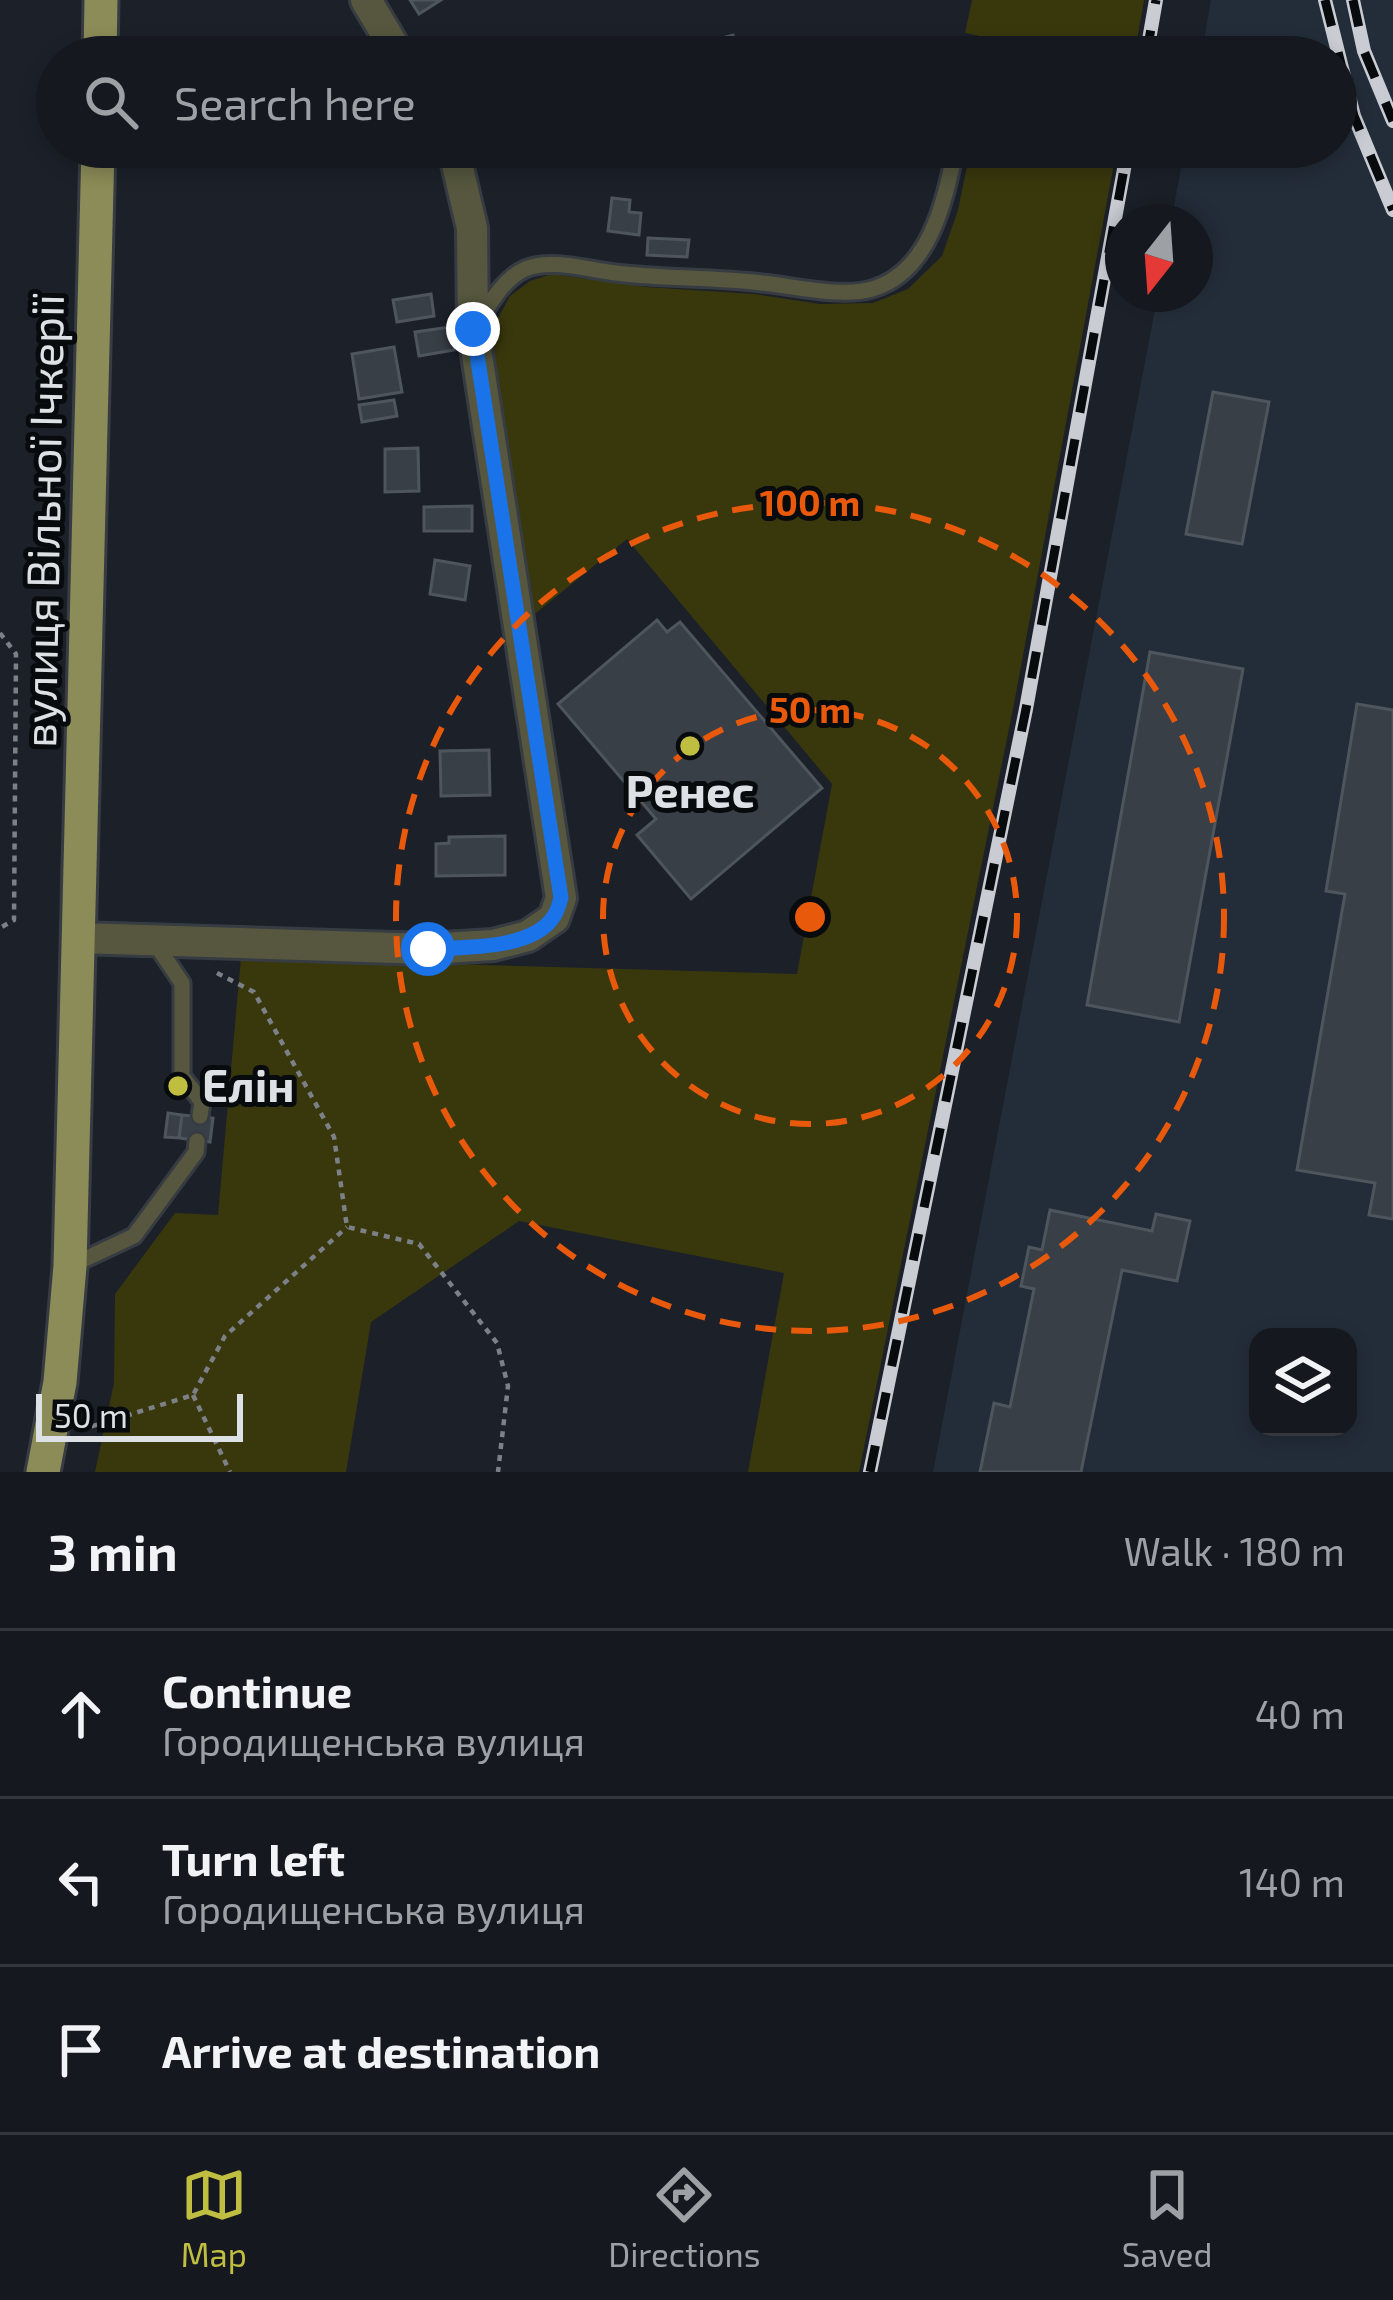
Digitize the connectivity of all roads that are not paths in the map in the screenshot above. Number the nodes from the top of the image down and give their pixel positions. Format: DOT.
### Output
graph roads {
  1 [pos="101,0"];
  2 [pos="366,0"];
  3 [pos="100,36"];
  4 [pos="387,36"];
  5 [pos="97,168"];
  6 [pos="458,168"];
  7 [pos="951,168"];
  8 [pos="473,329"];
  9 [pos="79,938"];
  10 [pos="153,940"];
  11 [pos="200,1117"];
  12 [pos="197,1141"];
  13 [pos="70,1266"];
  14 [pos="46,1456"];
  1 -- 3 [label="main road"];
  2 -- 4 [label="street"];
  5 -- 9 [label="main road, вулиця Вільної Ічкерії"];
  6 -- 8 [label="street"];
  7 -- 8 [label="lane"];
  8 -- 10 [label="street"];
  9 -- 10 [label="street"];
  9 -- 13 [label="main road, вулиця Вільної Ічкерії"];
  10 -- 11 [label="lane"];
  12 -- 13 [label="lane"];
  13 -- 14 [label="main road, вулиця Вільної Ічкерії"];
}
